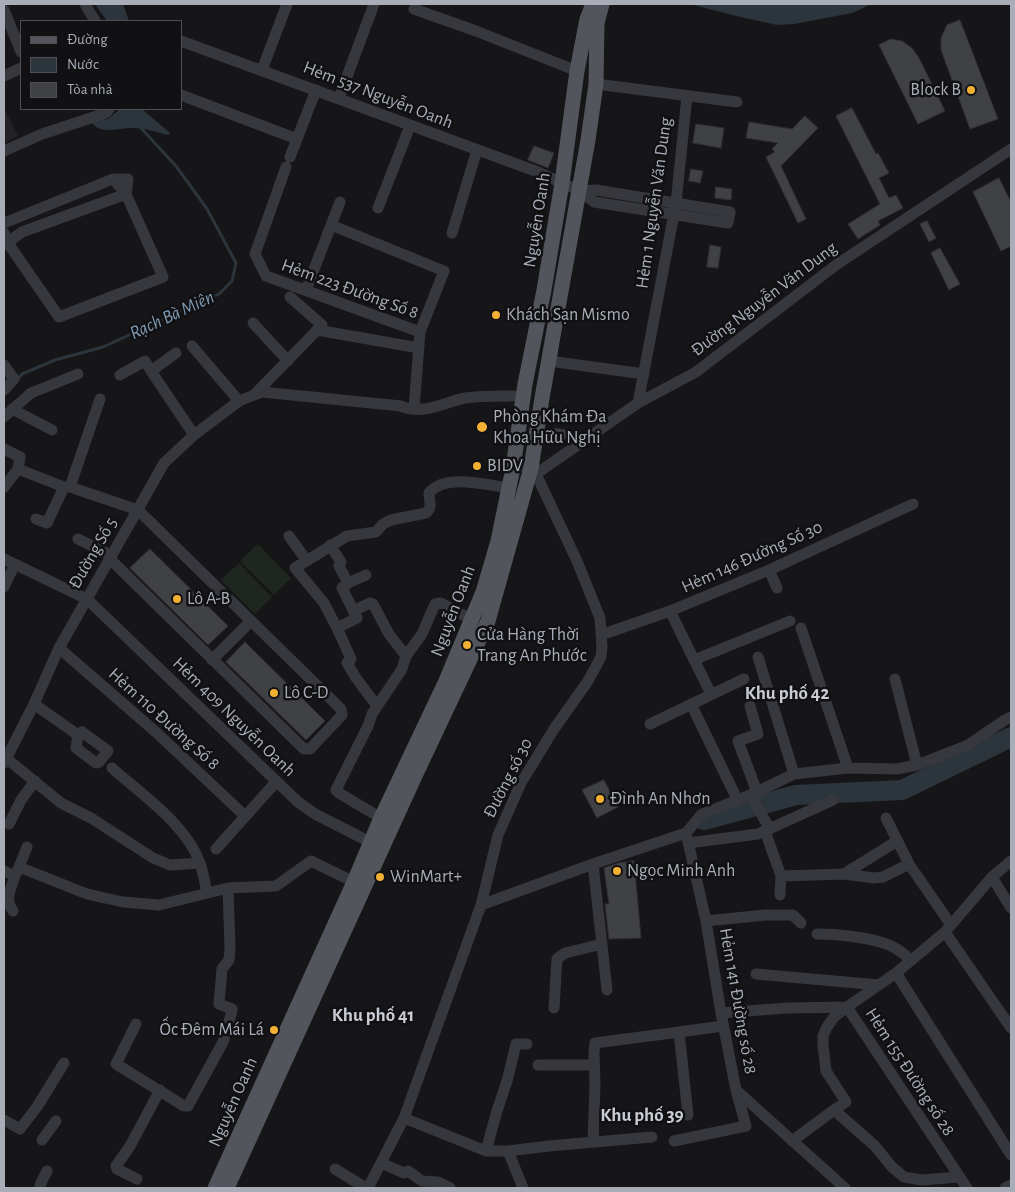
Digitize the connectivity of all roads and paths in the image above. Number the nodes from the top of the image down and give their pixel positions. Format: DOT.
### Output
graph roads {
  1 [pos="85,4"];
  2 [pos="287,4"];
  3 [pos="374,4"];
  4 [pos="597,5"];
  5 [pos="414,9"];
  6 [pos="4,10"];
  7 [pos="93,20"];
  8 [pos="182,41"];
  9 [pos="20,50"];
  10 [pos="20,68"];
  11 [pos="262,70"];
  12 [pos="577,71"];
  13 [pos="4,76"];
  14 [pos="596,84"];
  15 [pos="316,90"];
  16 [pos="182,95"];
  17 [pos="687,96"];
  18 [pos="339,98"];
  19 [pos="737,102"];
  20 [pos="108,110"];
  21 [pos="410,126"];
  22 [pos="297,139"];
  23 [pos="1011,148"];
  24 [pos="4,150"];
  25 [pos="477,150"];
  26 [pos="562,183"];
  27 [pos="580,191"];
  28 [pos="126,194"];
  29 [pos="340,202"];
  30 [pos="378,208"];
  31 [pos="675,208"];
  32 [pos="4,223"];
  33 [pos="331,225"];
  34 [pos="452,233"];
  35 [pos="5,240"];
  36 [pos="306,290"];
  37 [pos="290,297"];
  38 [pos="253,323"];
  39 [pos="317,330"];
  40 [pos="420,332"];
  41 [pos="192,346"];
  42 [pos="419,348"];
  43 [pos="176,353"];
  44 [pos="288,361"];
  45 [pos="549,362"];
  46 [pos="4,365"];
  47 [pos="151,371"];
  48 [pos="78,374"];
  49 [pos="120,374"];
  50 [pos="644,374"];
  51 [pos="4,390"];
  52 [pos="254,394"];
  53 [pos="524,396"];
  54 [pos="542,398"];
  55 [pos="100,399"];
  56 [pos="239,401"];
  57 [pos="638,403"];
  58 [pos="411,409"];
  59 [pos="8,413"];
  60 [pos="52,430"];
  61 [pos="194,435"];
  62 [pos="4,449"];
  63 [pos="514,465"];
  64 [pos="18,469"];
  65 [pos="534,471"];
  66 [pos="67,487"];
  67 [pos="4,488"];
  68 [pos="509,488"];
  69 [pos="914,504"];
  70 [pos="138,510"];
  71 [pos="36,519"];
  72 [pos="289,536"];
  73 [pos="78,539"];
  74 [pos="330,545"];
  75 [pos="111,557"];
  76 [pos="4,559"];
  77 [pos="307,561"];
  78 [pos="15,564"];
  79 [pos="769,570"];
  80 [pos="366,576"];
  81 [pos="348,583"];
  82 [pos="4,587"];
  83 [pos="777,588"];
  84 [pos="87,599"];
  85 [pos="353,611"];
  86 [pos="670,611"];
  87 [pos="472,620"];
  88 [pos="251,621"];
  89 [pos="790,621"];
  90 [pos="337,628"];
  91 [pos="801,628"];
  92 [pos="601,635"];
  93 [pos="59,648"];
  94 [pos="406,656"];
  95 [pos="758,658"];
  96 [pos="212,660"];
  97 [pos="694,660"];
  98 [pos="744,679"];
  99 [pos="895,679"];
  100 [pos="711,694"];
  101 [pos="34,704"];
  102 [pos="691,704"];
  103 [pos="377,706"];
  104 [pos="750,706"];
  105 [pos="1011,717"];
  106 [pos="650,724"];
  107 [pos="78,735"];
  108 [pos="5,761"];
  109 [pos="916,765"];
  110 [pos="112,768"];
  111 [pos="848,768"];
  112 [pos="794,774"];
  113 [pos="34,781"];
  114 [pos="276,782"];
  115 [pos="753,796"];
  116 [pos="738,800"];
  117 [pos="833,800"];
  118 [pos="245,816"];
  119 [pos="380,818"];
  120 [pos="886,818"];
  121 [pos="9,824"];
  122 [pos="767,830"];
  123 [pos="687,838"];
  124 [pos="897,841"];
  125 [pos="370,842"];
  126 [pos="27,847"];
  127 [pos="216,849"];
  128 [pos="1011,861"];
  129 [pos="200,863"];
  130 [pos="593,864"];
  131 [pos="909,864"];
  132 [pos="4,871"];
  133 [pos="17,872"];
  134 [pos="844,874"];
  135 [pos="781,876"];
  136 [pos="992,877"];
  137 [pos="354,882"];
  138 [pos="228,888"];
  139 [pos="207,893"];
  140 [pos="780,895"];
  141 [pos="481,905"];
  142 [pos="1011,908"];
  143 [pos="13,912"];
  144 [pos="706,921"];
  145 [pos="801,923"];
  146 [pos="948,928"];
  147 [pos="817,934"];
  148 [pos="602,944"];
  149 [pos="911,960"];
  150 [pos="896,972"];
  151 [pos="756,974"];
  152 [pos="879,985"];
  153 [pos="607,990"];
  154 [pos="847,1007"];
  155 [pos="554,1008"];
  156 [pos="721,1013"];
  157 [pos="136,1024"];
  158 [pos="723,1026"];
  159 [pos="1011,1028"];
  160 [pos="679,1032"];
  161 [pos="526,1044"];
  162 [pos="64,1063"];
  163 [pos="538,1065"];
  164 [pos="594,1065"];
  165 [pos="160,1090"];
  166 [pos="736,1090"];
  167 [pos="834,1110"];
  168 [pos="688,1115"];
  169 [pos="404,1118"];
  170 [pos="4,1120"];
  171 [pos="56,1121"];
  172 [pos="652,1137"];
  173 [pos="42,1140"];
  174 [pos="674,1141"];
  175 [pos="792,1141"];
  176 [pos="593,1142"];
  177 [pos="486,1151"];
  178 [pos="508,1151"];
  179 [pos="1011,1154"];
  180 [pos="381,1163"];
  181 [pos="335,1169"];
  182 [pos="47,1171"];
  183 [pos="959,1177"];
  184 [pos="137,1179"];
  185 [pos="1011,1185"];
  186 [pos="40,1188"];
  187 [pos="215,1188"];
  188 [pos="227,1188"];
  189 [pos="367,1188"];
  190 [pos="450,1188"];
  191 [pos="523,1188"];
  192 [pos="845,1188"];
  193 [pos="967,1188"];
  194 [pos="1005,1188"];
  1 -- 7 [label="street"];
  2 -- 11 [label="street"];
  3 -- 18 [label="street"];
  4 -- 12 [label="main road, Nguyễn Oanh"];
  4 -- 14 [label="main road, Nguyễn Oanh"];
  5 -- 12 [label="street"];
  6 -- 9 [label="street"];
  8 -- 11 [label="street, Hẻm 537 Nguyễn Oanh"];
  10 -- 13 [label="street"];
  11 -- 15 [label="street, Hẻm 537 Nguyễn Oanh"];
  12 -- 26 [label="main road, Nguyễn Oanh"];
  14 -- 17 [label="street"];
  14 -- 27 [label="main road, Nguyễn Oanh"];
  15 -- 18 [label="street, Hẻm 537 Nguyễn Oanh"];
  15 -- 22 [label="street"];
  16 -- 22 [label="street"];
  17 -- 19 [label="street"];
  17 -- 31 [label="street, Hẻm 1 Nguyễn Văn Dung"];
  18 -- 21 [label="street, Hẻm 537 Nguyễn Oanh"];
  20 -- 24 [label="street"];
  21 -- 25 [label="street, Hẻm 537 Nguyễn Oanh"];
  21 -- 30 [label="street"];
  22 -- 36 [label="street, Hẻm 223 Đường Số 8"];
  23 -- 57 [label="street, Đường Nguyễn Văn Dung"];
  25 -- 26 [label="street, Hẻm 537 Nguyễn Oanh"];
  25 -- 34 [label="street"];
  26 -- 27 [label="street, Hẻm 537 Nguyễn Oanh"];
  26 -- 53 [label="main road, Nguyễn Oanh"];
  27 -- 31 [label="street"];
  27 -- 45 [label="main road, Nguyễn Oanh"];
  28 -- 32 [label="street"];
  28 -- 35 [label="street"];
  28 -- 35 [label="street"];
  29 -- 33 [label="street"];
  31 -- 50 [label="street, Hẻm 1 Nguyễn Văn Dung"];
  33 -- 36 [label="street"];
  33 -- 40 [label="street"];
  36 -- 40 [label="street, Hẻm 223 Đường Số 8"];
  37 -- 39 [label="street"];
  38 -- 44 [label="street"];
  39 -- 42 [label="street, Hẻm 223 Đường Số 8"];
  39 -- 44 [label="street, Đường Số 5"];
  40 -- 42 [label="street, Hẻm 223 Đường Số 8"];
  41 -- 56 [label="street"];
  42 -- 58 [label="street, Hẻm 223 Đường Số 8"];
  43 -- 47 [label="street"];
  44 -- 52 [label="street, Đường Số 5"];
  45 -- 50 [label="street"];
  45 -- 54 [label="main road, Nguyễn Oanh"];
  46 -- 51 [label="street"];
  47 -- 49 [label="street"];
  47 -- 61 [label="street"];
  48 -- 59 [label="street"];
  50 -- 57 [label="street, Hẻm 1 Nguyễn Văn Dung"];
  52 -- 56 [label="street, Đường Số 5"];
  52 -- 58 [label="street"];
  53 -- 54 [label="main road"];
  53 -- 58 [label="street"];
  53 -- 63 [label="main road, Nguyễn Oanh"];
  54 -- 65 [label="main road, Nguyễn Oanh"];
  55 -- 66 [label="street"];
  56 -- 61 [label="street, Đường Số 5"];
  57 -- 65 [label="street, Đường Nguyễn Văn Dung"];
  59 -- 60 [label="street"];
  61 -- 70 [label="street, Đường Số 5"];
  62 -- 64 [label="street"];
  63 -- 65 [label="street"];
  63 -- 68 [label="main road, Nguyễn Oanh"];
  64 -- 66 [label="street"];
  64 -- 67 [label="street"];
  65 -- 92 [label="street, Đường số 30"];
  65 -- 188 [label="main road, Nguyễn Oanh"];
  66 -- 70 [label="street"];
  66 -- 71 [label="street"];
  68 -- 74 [label="street"];
  68 -- 87 [label="main road, Nguyễn Oanh"];
  69 -- 79 [label="street, Hẻm 146 Đường Số 30"];
  70 -- 75 [label="street, Đường Số 5"];
  70 -- 88 [label="street"];
  72 -- 77 [label="street"];
  73 -- 75 [label="street"];
  74 -- 77 [label="street"];
  74 -- 81 [label="street"];
  75 -- 84 [label="street, Đường Số 5"];
  75 -- 96 [label="street"];
  76 -- 78 [label="street, Hẻm 409 Nguyễn Oanh"];
  77 -- 90 [label="street"];
  78 -- 82 [label="street"];
  78 -- 84 [label="street, Hẻm 409 Nguyễn Oanh"];
  79 -- 83 [label="street"];
  79 -- 86 [label="street, Hẻm 146 Đường Số 30"];
  80 -- 81 [label="street"];
  81 -- 85 [label="street"];
  84 -- 93 [label="street, Đường Số 5"];
  84 -- 114 [label="street, Hẻm 409 Nguyễn Oanh"];
  85 -- 90 [label="street"];
  85 -- 94 [label="street"];
  86 -- 92 [label="street, Hẻm 146 Đường Số 30"];
  86 -- 97 [label="street"];
  87 -- 94 [label="street"];
  87 -- 119 [label="main road, Nguyễn Oanh"];
  88 -- 96 [label="street"];
  88 -- 96 [label="street"];
  89 -- 97 [label="street"];
  90 -- 103 [label="street"];
  91 -- 111 [label="street"];
  92 -- 141 [label="street, Đường số 30"];
  93 -- 101 [label="street, Đường Số 5"];
  93 -- 118 [label="street, Hẻm 110 Đường Số 8"];
  94 -- 103 [label="street"];
  95 -- 112 [label="street"];
  97 -- 100 [label="street"];
  98 -- 100 [label="street"];
  99 -- 109 [label="street"];
  100 -- 102 [label="street"];
  101 -- 107 [label="street"];
  101 -- 108 [label="street, Đường Số 5"];
  102 -- 106 [label="street"];
  102 -- 116 [label="street"];
  103 -- 119 [label="street"];
  104 -- 115 [label="street"];
  105 -- 109 [label="street"];
  108 -- 113 [label="street"];
  109 -- 111 [label="street"];
  110 -- 129 [label="street"];
  111 -- 112 [label="street"];
  112 -- 115 [label="street"];
  113 -- 121 [label="street"];
  113 -- 129 [label="street"];
  114 -- 118 [label="street"];
  114 -- 125 [label="street, Hẻm 409 Nguyễn Oanh"];
  115 -- 116 [label="street"];
  115 -- 122 [label="street"];
  116 -- 123 [label="street"];
  117 -- 122 [label="street"];
  118 -- 127 [label="street"];
  119 -- 125 [label="main road, Nguyễn Oanh"];
  120 -- 124 [label="street"];
  122 -- 123 [label="street"];
  122 -- 135 [label="street"];
  123 -- 130 [label="street"];
  123 -- 144 [label="street, Hẻm 141 Đường số 28"];
  124 -- 131 [label="street"];
  124 -- 134 [label="street"];
  125 -- 137 [label="main road, Nguyễn Oanh"];
  126 -- 133 [label="street"];
  128 -- 136 [label="street, Hẻm 155 Đường số 28"];
  129 -- 139 [label="street"];
  130 -- 141 [label="street"];
  130 -- 148 [label="street"];
  131 -- 134 [label="street"];
  131 -- 146 [label="street"];
  132 -- 133 [label="street"];
  133 -- 139 [label="street"];
  133 -- 143 [label="street"];
  134 -- 135 [label="street"];
  135 -- 140 [label="street"];
  136 -- 142 [label="street"];
  136 -- 146 [label="street, Hẻm 155 Đường số 28"];
  137 -- 138 [label="street"];
  137 -- 187 [label="main road, Nguyễn Oanh"];
  138 -- 139 [label="street"];
  138 -- 165 [label="street"];
  141 -- 169 [label="street, Đường số 30"];
  144 -- 145 [label="street"];
  144 -- 156 [label="street, Hẻm 141 Đường số 28"];
  146 -- 149 [label="street, Hẻm 155 Đường số 28"];
  146 -- 159 [label="street"];
  147 -- 149 [label="street"];
  148 -- 153 [label="street"];
  148 -- 155 [label="street"];
  149 -- 150 [label="street, Hẻm 155 Đường số 28"];
  150 -- 152 [label="street, Hẻm 155 Đường số 28"];
  150 -- 179 [label="street"];
  151 -- 152 [label="street"];
  152 -- 154 [label="street, Hẻm 155 Đường số 28"];
  154 -- 156 [label="street"];
  154 -- 167 [label="street"];
  154 -- 183 [label="street, Hẻm 155 Đường số 28"];
  156 -- 158 [label="street, Hẻm 141 Đường số 28"];
  157 -- 165 [label="street"];
  158 -- 160 [label="street"];
  158 -- 166 [label="street, Hẻm 141 Đường số 28"];
  160 -- 164 [label="street"];
  160 -- 168 [label="street"];
  161 -- 177 [label="street"];
  162 -- 170 [label="street"];
  163 -- 164 [label="street"];
  164 -- 176 [label="street"];
  165 -- 184 [label="street"];
  166 -- 174 [label="street"];
  166 -- 175 [label="street, Hẻm 141 Đường số 28"];
  167 -- 175 [label="street"];
  167 -- 183 [label="street"];
  169 -- 177 [label="street"];
  169 -- 180 [label="street, Đường số 30"];
  171 -- 173 [label="street"];
  172 -- 176 [label="street"];
  175 -- 192 [label="street, Hẻm 141 Đường số 28"];
  176 -- 178 [label="street"];
  177 -- 178 [label="street"];
  178 -- 191 [label="street"];
  180 -- 189 [label="street, Đường số 30"];
  180 -- 190 [label="street"];
  181 -- 189 [label="street"];
  182 -- 186 [label="street"];
  183 -- 193 [label="street, Hẻm 155 Đường số 28"];
  185 -- 194 [label="street"];
}
